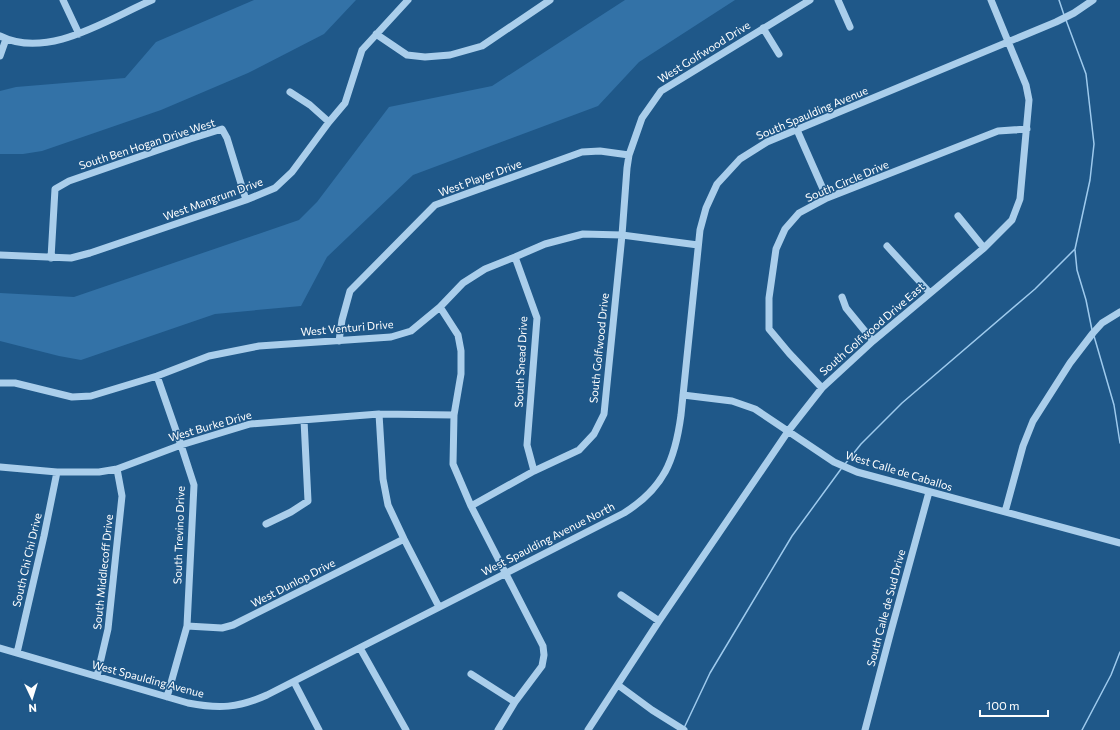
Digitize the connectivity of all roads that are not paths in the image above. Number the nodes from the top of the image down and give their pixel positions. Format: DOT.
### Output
graph roads {
  1 [pos="63,0"];
  2 [pos="408,0"];
  3 [pos="550,0"];
  4 [pos="810,0"];
  5 [pos="838,0"];
  6 [pos="991,0"];
  7 [pos="1093,0"];
  8 [pos="149,1"];
  9 [pos="850,27"];
  10 [pos="763,28"];
  11 [pos="79,34"];
  12 [pos="376,34"];
  13 [pos="3,38"];
  14 [pos="1008,42"];
  15 [pos="779,54"];
  16 [pos="0,56"];
  17 [pos="290,92"];
  18 [pos="329,122"];
  19 [pos="1027,129"];
  20 [pos="797,130"];
  21 [pos="629,155"];
  22 [pos="627,168"];
  23 [pos="827,198"];
  24 [pos="246,200"];
  25 [pos="958,216"];
  26 [pos="622,235"];
  27 [pos="698,245"];
  28 [pos="887,246"];
  29 [pos="984,248"];
  30 [pos="0,255"];
  31 [pos="51,258"];
  32 [pos="515,258"];
  33 [pos="930,293"];
  34 [pos="842,297"];
  35 [pos="440,307"];
  36 [pos="1120,312"];
  37 [pos="338,341"];
  38 [pos="873,341"];
  39 [pos="157,376"];
  40 [pos="0,383"];
  41 [pos="822,388"];
  42 [pos="683,395"];
  43 [pos="379,414"];
  44 [pos="454,415"];
  45 [pos="304,420"];
  46 [pos="788,430"];
  47 [pos="181,445"];
  48 [pos="0,467"];
  49 [pos="117,469"];
  50 [pos="534,471"];
  51 [pos="57,472"];
  52 [pos="660,481"];
  53 [pos="929,492"];
  54 [pos="471,506"];
  55 [pos="1005,512"];
  56 [pos="266,524"];
  57 [pos="404,539"];
  58 [pos="1120,544"];
  59 [pos="506,573"];
  60 [pos="621,595"];
  61 [pos="439,607"];
  62 [pos="659,621"];
  63 [pos="187,626"];
  64 [pos="0,648"];
  65 [pos="360,648"];
  66 [pos="17,653"];
  67 [pos="471,674"];
  68 [pos="98,676"];
  69 [pos="294,682"];
  70 [pos="618,685"];
  71 [pos="167,697"];
  72 [pos="515,702"];
  73 [pos="319,730"];
  74 [pos="406,730"];
  75 [pos="498,730"];
  76 [pos="588,730"];
  77 [pos="684,730"];
  78 [pos="866,730"];
  1 -- 11 [label="street"];
  2 -- 12 [label="street, West Mangrum Drive"];
  3 -- 12 [label="street"];
  4 -- 10 [label="street, West Golfwood Drive"];
  5 -- 9 [label="street"];
  6 -- 14 [label="street"];
  7 -- 14 [label="street, South Spaulding Avenue"];
  8 -- 11 [label="street"];
  10 -- 15 [label="street"];
  10 -- 21 [label="street, West Golfwood Drive"];
  11 -- 13 [label="street"];
  12 -- 18 [label="street, West Mangrum Drive"];
  13 -- 16 [label="street"];
  14 -- 19 [label="street, South Golfwood Drive East"];
  14 -- 20 [label="street, South Spaulding Avenue"];
  17 -- 18 [label="street"];
  18 -- 24 [label="street, West Mangrum Drive"];
  19 -- 23 [label="street, South Circle Drive"];
  19 -- 29 [label="street, South Golfwood Drive East"];
  20 -- 23 [label="street"];
  20 -- 27 [label="street, South Spaulding Avenue"];
  21 -- 22 [label="street, West Golfwood Drive"];
  21 -- 37 [label="street, West Player Drive"];
  22 -- 26 [label="street, South Golfwood Drive"];
  23 -- 41 [label="street, South Circle Drive"];
  24 -- 31 [label="street, West Mangrum Drive"];
  24 -- 31 [label="street, South Ben Hogan Drive West"];
  25 -- 29 [label="street"];
  26 -- 27 [label="street, West Venturi Drive"];
  26 -- 32 [label="street, West Venturi Drive"];
  26 -- 50 [label="street, South Golfwood Drive"];
  27 -- 42 [label="street, South Spaulding Avenue"];
  28 -- 33 [label="street"];
  29 -- 33 [label="street, South Golfwood Drive East"];
  30 -- 31 [label="street, West Mangrum Drive"];
  32 -- 35 [label="street, West Venturi Drive"];
  32 -- 50 [label="street, South Snead Drive"];
  33 -- 38 [label="street, South Golfwood Drive East"];
  34 -- 38 [label="street"];
  35 -- 37 [label="street, West Venturi Drive"];
  35 -- 44 [label="street"];
  36 -- 55 [label="street"];
  37 -- 39 [label="street, West Venturi Drive"];
  38 -- 41 [label="street, South Golfwood Drive East"];
  39 -- 40 [label="street, West Venturi Drive"];
  39 -- 47 [label="street, South Trevino Drive"];
  41 -- 46 [label="street, South Golfwood Drive East"];
  42 -- 46 [label="street, West Calle de Caballos"];
  42 -- 52 [label="street, South Spaulding Avenue"];
  43 -- 44 [label="street, West Burke Drive"];
  43 -- 45 [label="street, West Burke Drive"];
  43 -- 57 [label="street"];
  44 -- 54 [label="street"];
  45 -- 47 [label="street, West Burke Drive"];
  45 -- 56 [label="street"];
  46 -- 53 [label="street, West Calle de Caballos"];
  46 -- 62 [label="street, South Golfwood Drive East"];
  47 -- 49 [label="street, West Burke Drive"];
  47 -- 63 [label="street, South Trevino Drive"];
  48 -- 51 [label="street, West Burke Drive"];
  49 -- 51 [label="street, West Burke Drive"];
  49 -- 68 [label="street, South Middlecoff Drive"];
  50 -- 54 [label="street, South Golfwood Drive"];
  51 -- 66 [label="street, South Chi Chi Drive"];
  52 -- 59 [label="street, West Spaulding Avenue North"];
  53 -- 55 [label="street, West Calle de Caballos"];
  53 -- 78 [label="street, South Calle de Sud Drive"];
  54 -- 59 [label="street"];
  55 -- 58 [label="street, West Calle de Caballos"];
  57 -- 61 [label="street"];
  57 -- 63 [label="street, West Dunlop Drive"];
  59 -- 61 [label="street, West Spaulding Avenue North"];
  59 -- 72 [label="street"];
  60 -- 62 [label="street"];
  61 -- 65 [label="street, West Spaulding Avenue"];
  62 -- 70 [label="street, South Golfwood Drive East"];
  63 -- 71 [label="street, South Trevino Drive"];
  64 -- 66 [label="street, West Spaulding Avenue"];
  65 -- 69 [label="street, West Spaulding Avenue"];
  65 -- 74 [label="street"];
  66 -- 68 [label="street, West Spaulding Avenue"];
  67 -- 72 [label="street"];
  68 -- 71 [label="street, West Spaulding Avenue"];
  69 -- 71 [label="street, West Spaulding Avenue"];
  69 -- 73 [label="street"];
  70 -- 76 [label="street, South Golfwood Drive East"];
  70 -- 77 [label="street"];
  72 -- 75 [label="street"];
}
